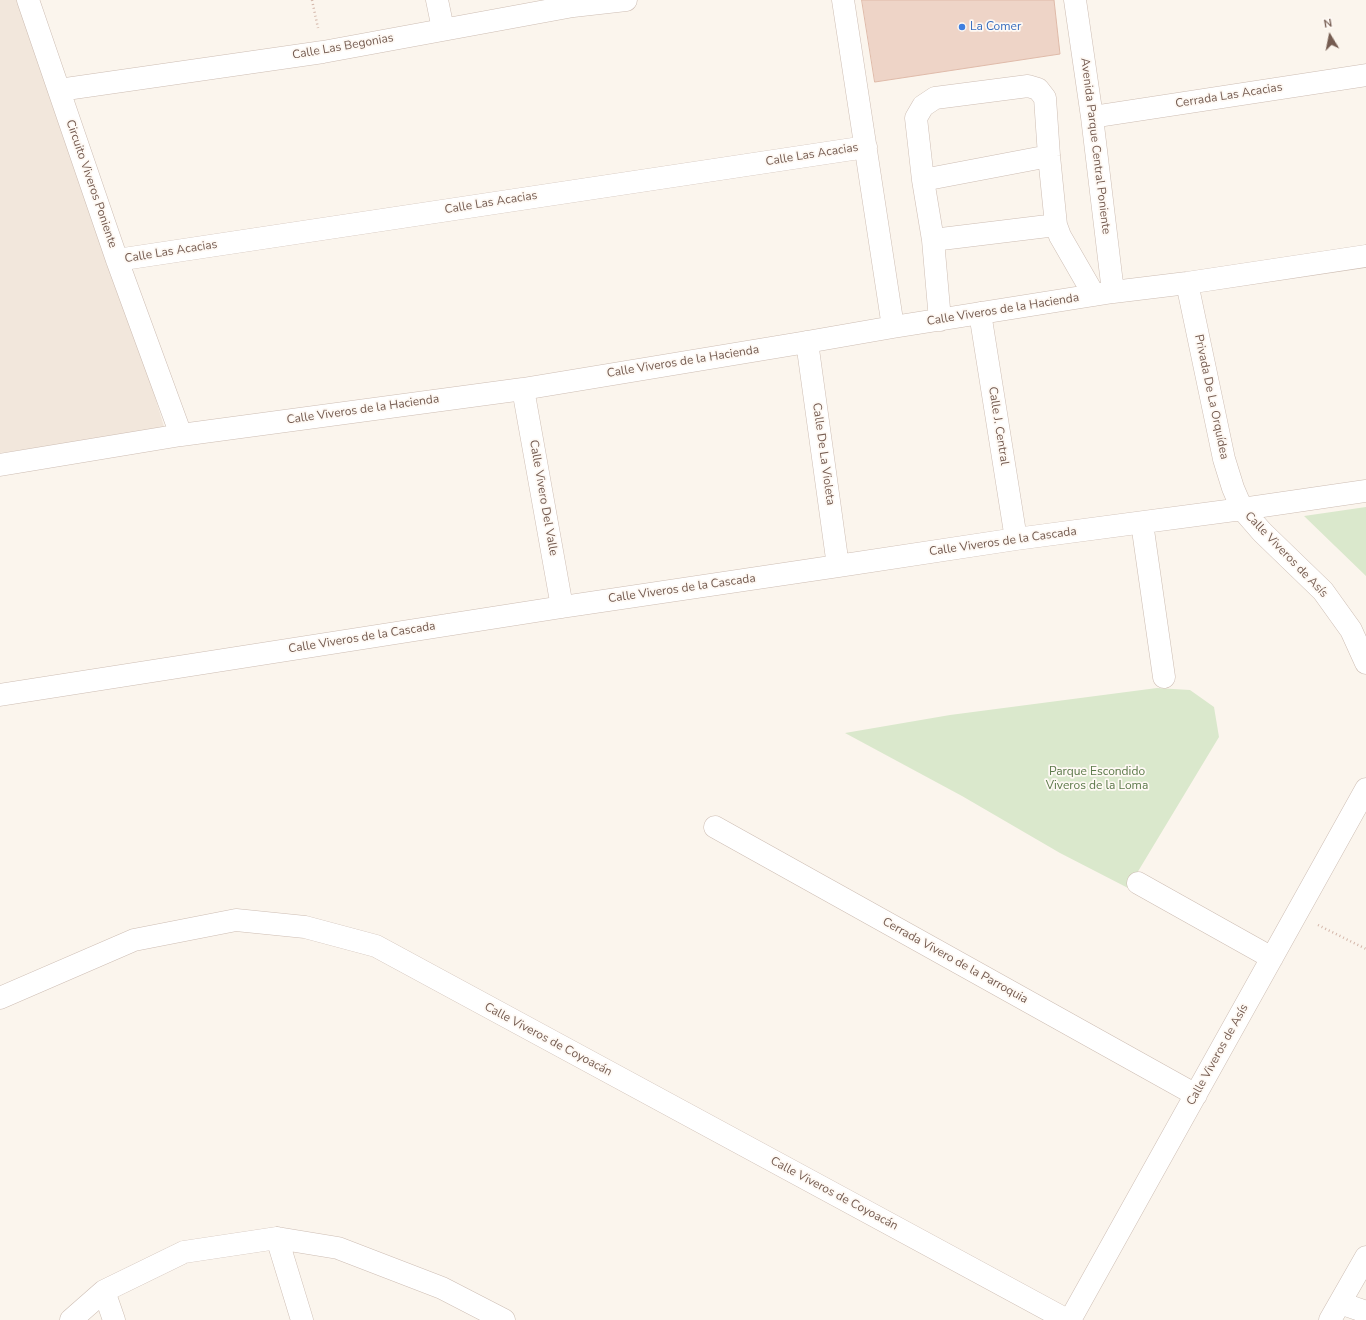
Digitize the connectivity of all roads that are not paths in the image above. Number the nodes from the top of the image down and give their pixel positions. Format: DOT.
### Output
graph roads {
  1 [pos="28,0"];
  2 [pos="437,0"];
  3 [pos="626,0"];
  4 [pos="843,0"];
  5 [pos="1075,0"];
  6 [pos="572,3"];
  7 [pos="443,30"];
  8 [pos="1366,75"];
  9 [pos="59,90"];
  10 [pos="1092,117"];
  11 [pos="866,147"];
  12 [pos="1049,156"];
  13 [pos="923,180"];
  14 [pos="1056,225"];
  15 [pos="933,240"];
  16 [pos="1366,256"];
  17 [pos="117,260"];
  18 [pos="1187,283"];
  19 [pos="1103,294"];
  20 [pos="980,313"];
  21 [pos="940,320"];
  22 [pos="893,327"];
  23 [pos="807,342"];
  24 [pos="524,389"];
  25 [pos="181,435"];
  26 [pos="0,465"];
  27 [pos="1366,491"];
  28 [pos="1242,509"];
  29 [pos="1142,523"];
  30 [pos="1016,539"];
  31 [pos="838,566"];
  32 [pos="562,607"];
  33 [pos="1366,663"];
  34 [pos="1164,677"];
  35 [pos="0,695"];
  36 [pos="1366,789"];
  37 [pos="715,827"];
  38 [pos="1138,883"];
  39 [pos="1272,958"];
  40 [pos="0,998"];
  41 [pos="1196,1095"];
  42 [pos="277,1238"];
  43 [pos="1366,1257"];
  44 [pos="104,1291"];
  45 [pos="1335,1311"];
  46 [pos="1366,1312"];
  47 [pos="71,1320"];
  48 [pos="114,1320"];
  49 [pos="302,1320"];
  50 [pos="504,1320"];
  51 [pos="1068,1320"];
  1 -- 9 [label="street, Circuito Viveros Poniente"];
  2 -- 7 [label="street"];
  3 -- 6 [label="street, Calle Las Begonias"];
  4 -- 11 [label="street"];
  5 -- 10 [label="street, Avenida Parque Central Poniente"];
  6 -- 7 [label="street, Calle Las Begonias"];
  7 -- 9 [label="street, Calle Las Begonias"];
  8 -- 10 [label="street, Cerrada Las Acacias"];
  9 -- 17 [label="street, Circuito Viveros Poniente"];
  10 -- 19 [label="street, Avenida Parque Central Poniente"];
  11 -- 17 [label="street, Calle Las Acacias"];
  11 -- 22 [label="street"];
  12 -- 13 [label="street"];
  12 -- 13 [label="street"];
  12 -- 14 [label="street"];
  13 -- 15 [label="street"];
  14 -- 15 [label="street"];
  14 -- 19 [label="street"];
  15 -- 21 [label="street"];
  16 -- 18 [label="street, Calle Viveros de la Hacienda"];
  17 -- 25 [label="street, Circuito Viveros Poniente"];
  18 -- 19 [label="street, Calle Viveros de la Hacienda"];
  18 -- 28 [label="street, Privada De La Orquídea"];
  19 -- 20 [label="street, Calle Viveros de la Hacienda"];
  20 -- 21 [label="street, Calle Viveros de la Hacienda"];
  20 -- 30 [label="street, Calle J. Central"];
  21 -- 22 [label="street, Calle Viveros de la Hacienda"];
  22 -- 23 [label="street, Calle Viveros de la Hacienda"];
  23 -- 24 [label="street, Calle Viveros de la Hacienda"];
  23 -- 31 [label="street, Calle De La Violeta"];
  24 -- 25 [label="street, Calle Viveros de la Hacienda"];
  24 -- 32 [label="street, Calle Vivero Del Valle"];
  25 -- 26 [label="street, Calle Viveros de la Hacienda"];
  27 -- 28 [label="street, Calle Viveros de la Cascada"];
  28 -- 29 [label="street, Calle Viveros de la Cascada"];
  28 -- 33 [label="street, Calle Viveros de Asís"];
  29 -- 30 [label="street, Calle Viveros de la Cascada"];
  29 -- 34 [label="street"];
  30 -- 31 [label="street, Calle Viveros de la Cascada"];
  31 -- 32 [label="street, Calle Viveros de la Cascada"];
  32 -- 35 [label="street, Calle Viveros de la Cascada"];
  36 -- 39 [label="street, Calle Viveros de Asís"];
  37 -- 41 [label="street, Cerrada Vivero de la Parroquia"];
  38 -- 39 [label="street"];
  39 -- 41 [label="street, Calle Viveros de Asís"];
  40 -- 51 [label="street, Calle Viveros de Coyoacán"];
  41 -- 51 [label="street, Calle Viveros de Asís"];
  42 -- 44 [label="street"];
  42 -- 49 [label="street"];
  42 -- 50 [label="street"];
  43 -- 45 [label="street"];
  44 -- 47 [label="street"];
  44 -- 48 [label="street"];
  45 -- 46 [label="street"];
}
